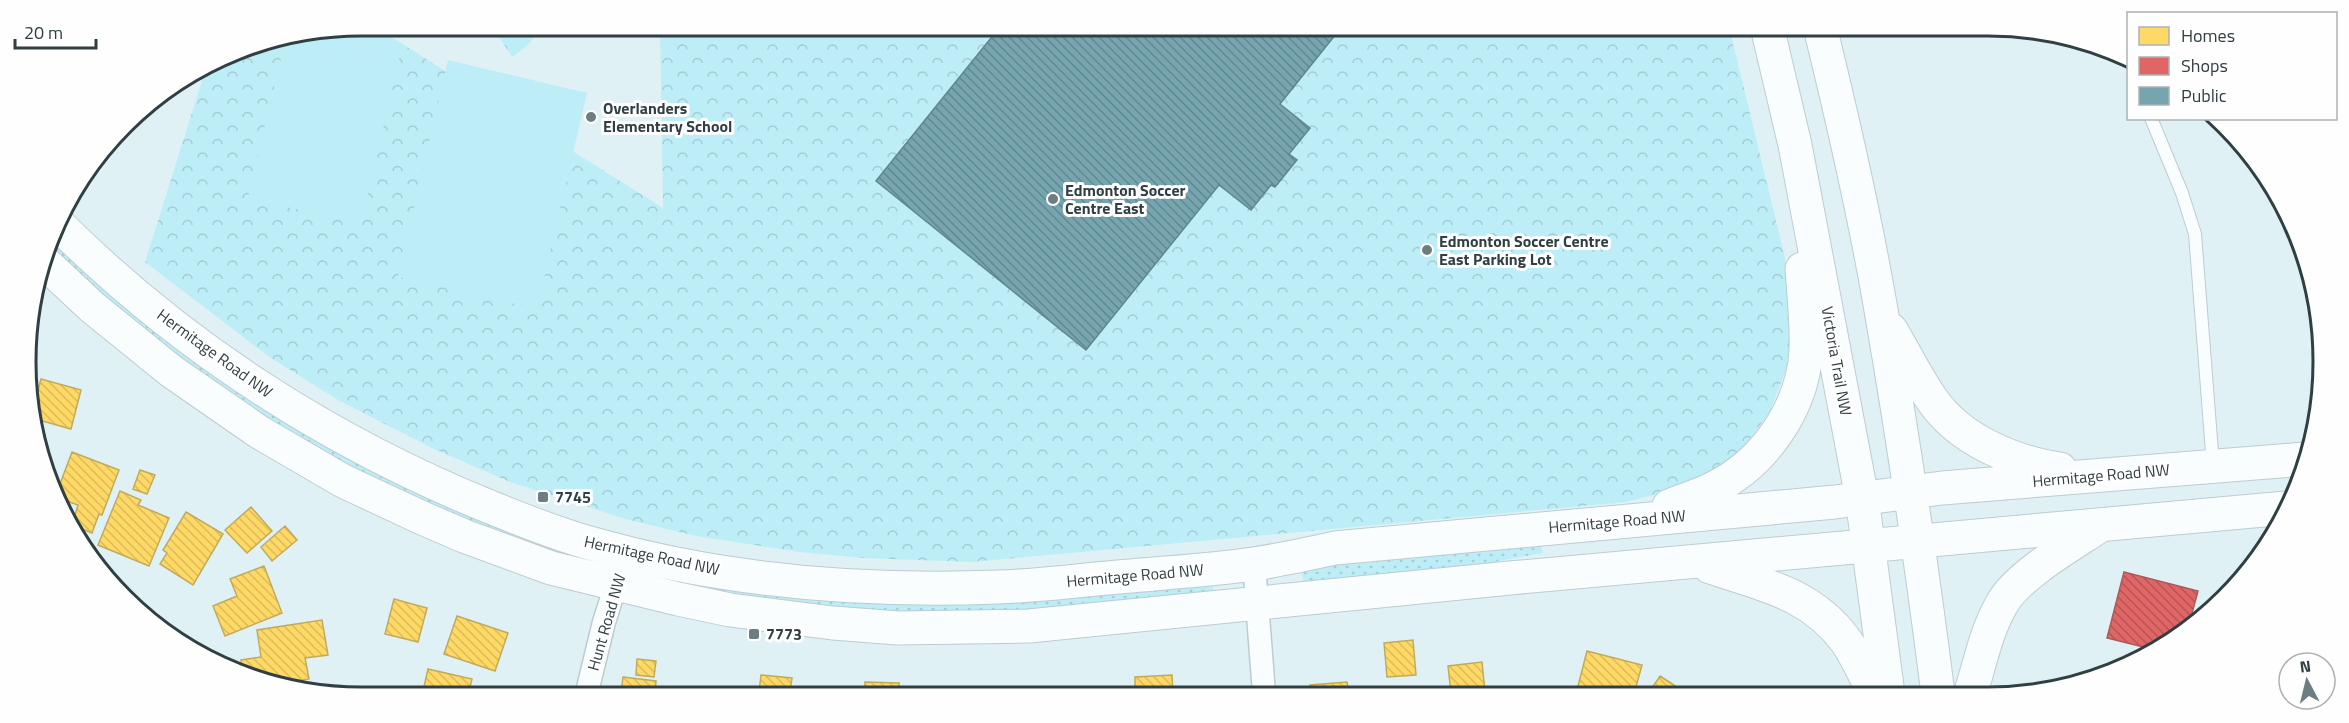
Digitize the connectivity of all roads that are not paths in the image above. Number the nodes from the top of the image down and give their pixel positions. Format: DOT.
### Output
graph roads {
  1 [pos="1769,36"];
  2 [pos="1822,36"];
  3 [pos="2152,120"];
  4 [pos="1795,145"];
  5 [pos="64,230"];
  6 [pos="50,268"];
  7 [pos="1882,315"];
  8 [pos="2298,460"];
  9 [pos="2213,466"];
  10 [pos="2097,475"];
  11 [pos="1911,492"];
  12 [pos="1862,498"];
  13 [pos="2277,509"];
  14 [pos="1631,520"];
  15 [pos="2102,525"];
  16 [pos="1918,542"];
  17 [pos="1869,547"];
  18 [pos="627,553"];
  19 [pos="1694,562"];
  20 [pos="1254,564"];
  21 [pos="616,584"];
  22 [pos="1257,604"];
  23 [pos="588,687"];
  24 [pos="1264,687"];
  25 [pos="1872,687"];
  26 [pos="1887,687"];
  27 [pos="1937,687"];
  28 [pos="1972,687"];
  1 -- 4 [label="street, Victoria Trail NW"];
  2 -- 7 [label="street"];
  3 -- 9 [label="lane"];
  4 -- 12 [label="street, Victoria Trail NW"];
  4 -- 14 [label="street"];
  5 -- 18 [label="street, Hermitage Road NW"];
  6 -- 21 [label="street"];
  7 -- 10 [label="street"];
  7 -- 11 [label="street"];
  8 -- 9 [label="street, Hermitage Road NW"];
  9 -- 10 [label="street, Hermitage Road NW"];
  10 -- 11 [label="street, Hermitage Road NW"];
  11 -- 12 [label="street, Hermitage Road NW"];
  11 -- 16 [label="street"];
  12 -- 14 [label="street, Hermitage Road NW"];
  12 -- 17 [label="street, Victoria Trail NW"];
  13 -- 15 [label="street"];
  14 -- 20 [label="street, Hermitage Road NW"];
  15 -- 16 [label="street"];
  15 -- 28 [label="street"];
  16 -- 17 [label="street"];
  16 -- 27 [label="street"];
  17 -- 19 [label="street"];
  17 -- 26 [label="street, Victoria Trail NW"];
  18 -- 20 [label="street, Hermitage Road NW"];
  18 -- 21 [label="street, Hunt Road NW"];
  19 -- 22 [label="street"];
  19 -- 25 [label="street"];
  20 -- 22 [label="street"];
  21 -- 22 [label="street"];
  21 -- 23 [label="street, Hunt Road NW"];
  22 -- 24 [label="street"];
}
